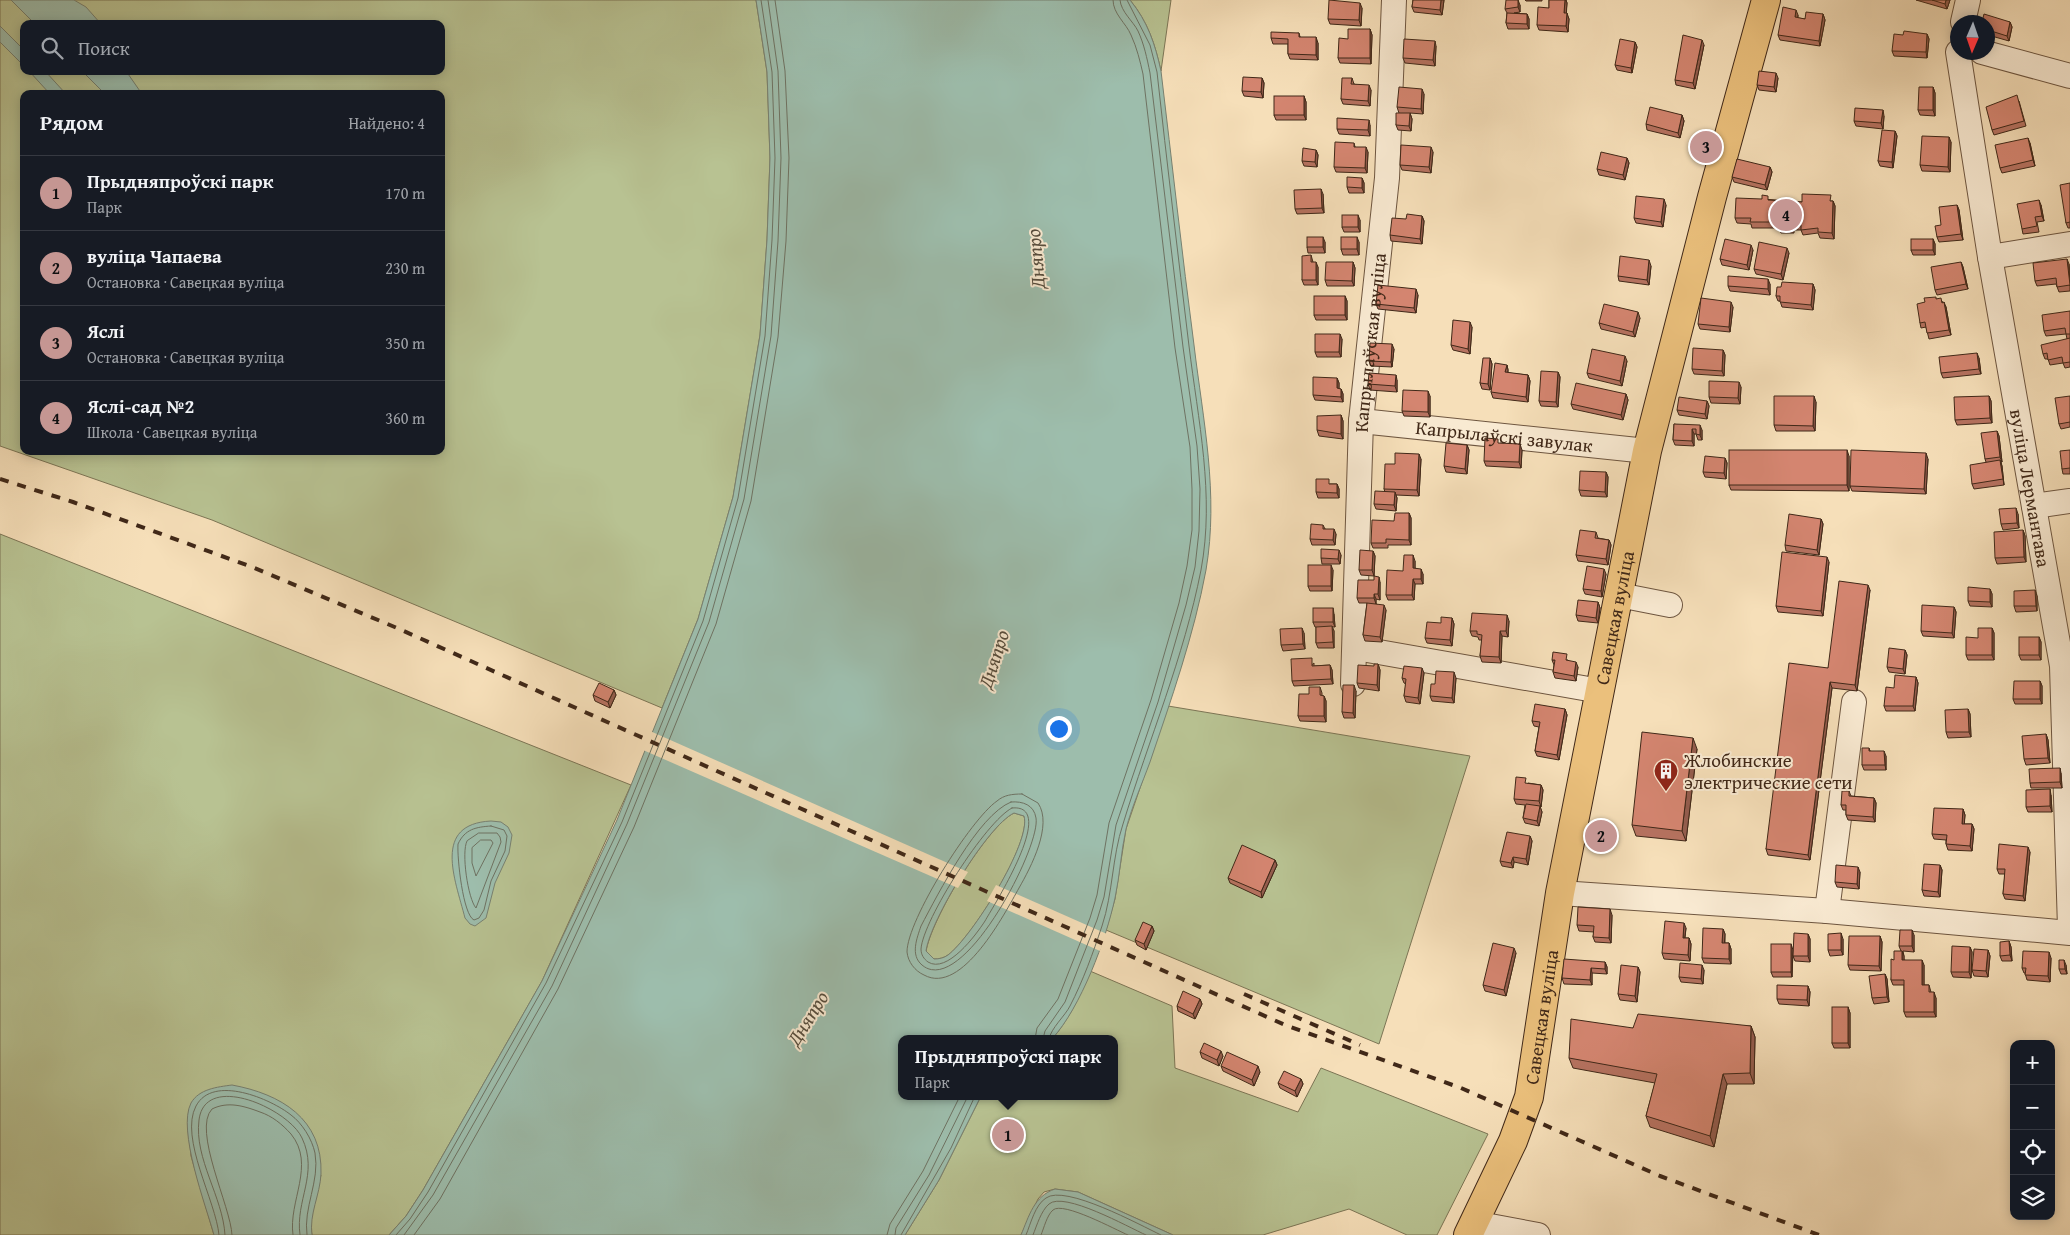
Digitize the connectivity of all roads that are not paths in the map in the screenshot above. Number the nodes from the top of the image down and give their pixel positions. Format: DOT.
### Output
graph roads {
  1 [pos="1394,0"];
  2 [pos="1968,0"];
  3 [pos="1761,1"];
  4 [pos="1965,15"];
  5 [pos="1995,56"];
  6 [pos="1959,60"];
  7 [pos="2070,76"];
  8 [pos="2070,244"];
  9 [pos="1990,258"];
  10 [pos="1361,421"];
  11 [pos="1648,451"];
  12 [pos="2070,501"];
  13 [pos="2034,506"];
  14 [pos="1619,595"];
  15 [pos="1670,605"];
  16 [pos="1356,648"];
  17 [pos="2066,666"];
  18 [pos="1353,684"];
  19 [pos="1600,691"];
  20 [pos="1854,702"];
  21 [pos="1560,893"];
  22 [pos="1827,911"];
  23 [pos="2070,928"];
  24 [pos="2070,933"];
  25 [pos="1471,1229"];
  26 [pos="1509,1232"];
  27 [pos="1538,1235"];
  1 -- 10 [label="street, Капрылаўская вуліца"];
  2 -- 4 [label="street"];
  3 -- 11 [label="main road, Савецкая вуліца"];
  5 -- 7 [label="street"];
  6 -- 9 [label="street, вуліца Лермантава"];
  8 -- 9 [label="street"];
  9 -- 13 [label="street, вуліца Лермантава"];
  10 -- 11 [label="street, Капрылаўскі завулак"];
  10 -- 16 [label="street, Капрылаўская вуліца"];
  11 -- 14 [label="main road, Савецкая вуліца"];
  12 -- 13 [label="street"];
  13 -- 17 [label="street, вуліца Лермантава"];
  14 -- 15 [label="street"];
  14 -- 19 [label="main road, Савецкая вуліца"];
  16 -- 18 [label="street, Капрылаўская вуліца"];
  16 -- 19 [label="street"];
  17 -- 23 [label="street, вуліца Лермантава"];
  19 -- 21 [label="main road, Савецкая вуліца"];
  20 -- 22 [label="street"];
  21 -- 22 [label="street"];
  21 -- 25 [label="main road, Савецкая вуліца"];
  22 -- 24 [label="street"];
  25 -- 26 [label="street"];
  26 -- 27 [label="street"];
}
